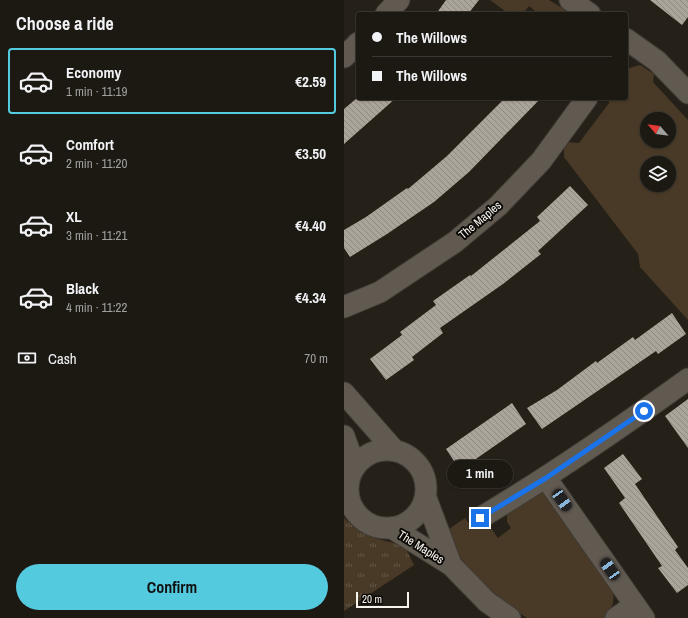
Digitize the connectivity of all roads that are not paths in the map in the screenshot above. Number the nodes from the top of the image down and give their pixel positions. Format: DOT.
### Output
graph roads {
  1 [pos="399,0"];
  2 [pos="570,0"];
  3 [pos="388,12"];
  4 [pos="587,12"];
  5 [pos="628,43"];
  6 [pos="356,45"];
  7 [pos="344,58"];
  8 [pos="688,94"];
  9 [pos="586,100"];
  10 [pos="344,307"];
  11 [pos="688,379"];
  12 [pos="344,394"];
  13 [pos="344,436"];
  14 [pos="395,450"];
  15 [pos="355,467"];
  16 [pos="546,478"];
  17 [pos="426,498"];
  18 [pos="491,519"];
  19 [pos="392,528"];
  20 [pos="451,565"];
  21 [pos="640,611"];
  22 [pos="510,618"];
  23 [pos="616,618"];
  1 -- 3 [label="street"];
  2 -- 4 [label="street"];
  5 -- 8 [label="street"];
  6 -- 7 [label="street"];
  9 -- 10 [label="street, The Maples"];
  11 -- 16 [label="street"];
  12 -- 14 [label="street"];
  13 -- 15 [label="street"];
  14 -- 15 [label="street"];
  14 -- 17 [label="street"];
  15 -- 19 [label="street"];
  16 -- 18 [label="street"];
  16 -- 21 [label="street"];
  17 -- 19 [label="street"];
  17 -- 20 [label="street, The Maples"];
  19 -- 20 [label="street, The Maples"];
  20 -- 22 [label="street"];
  21 -- 23 [label="street"];
}
